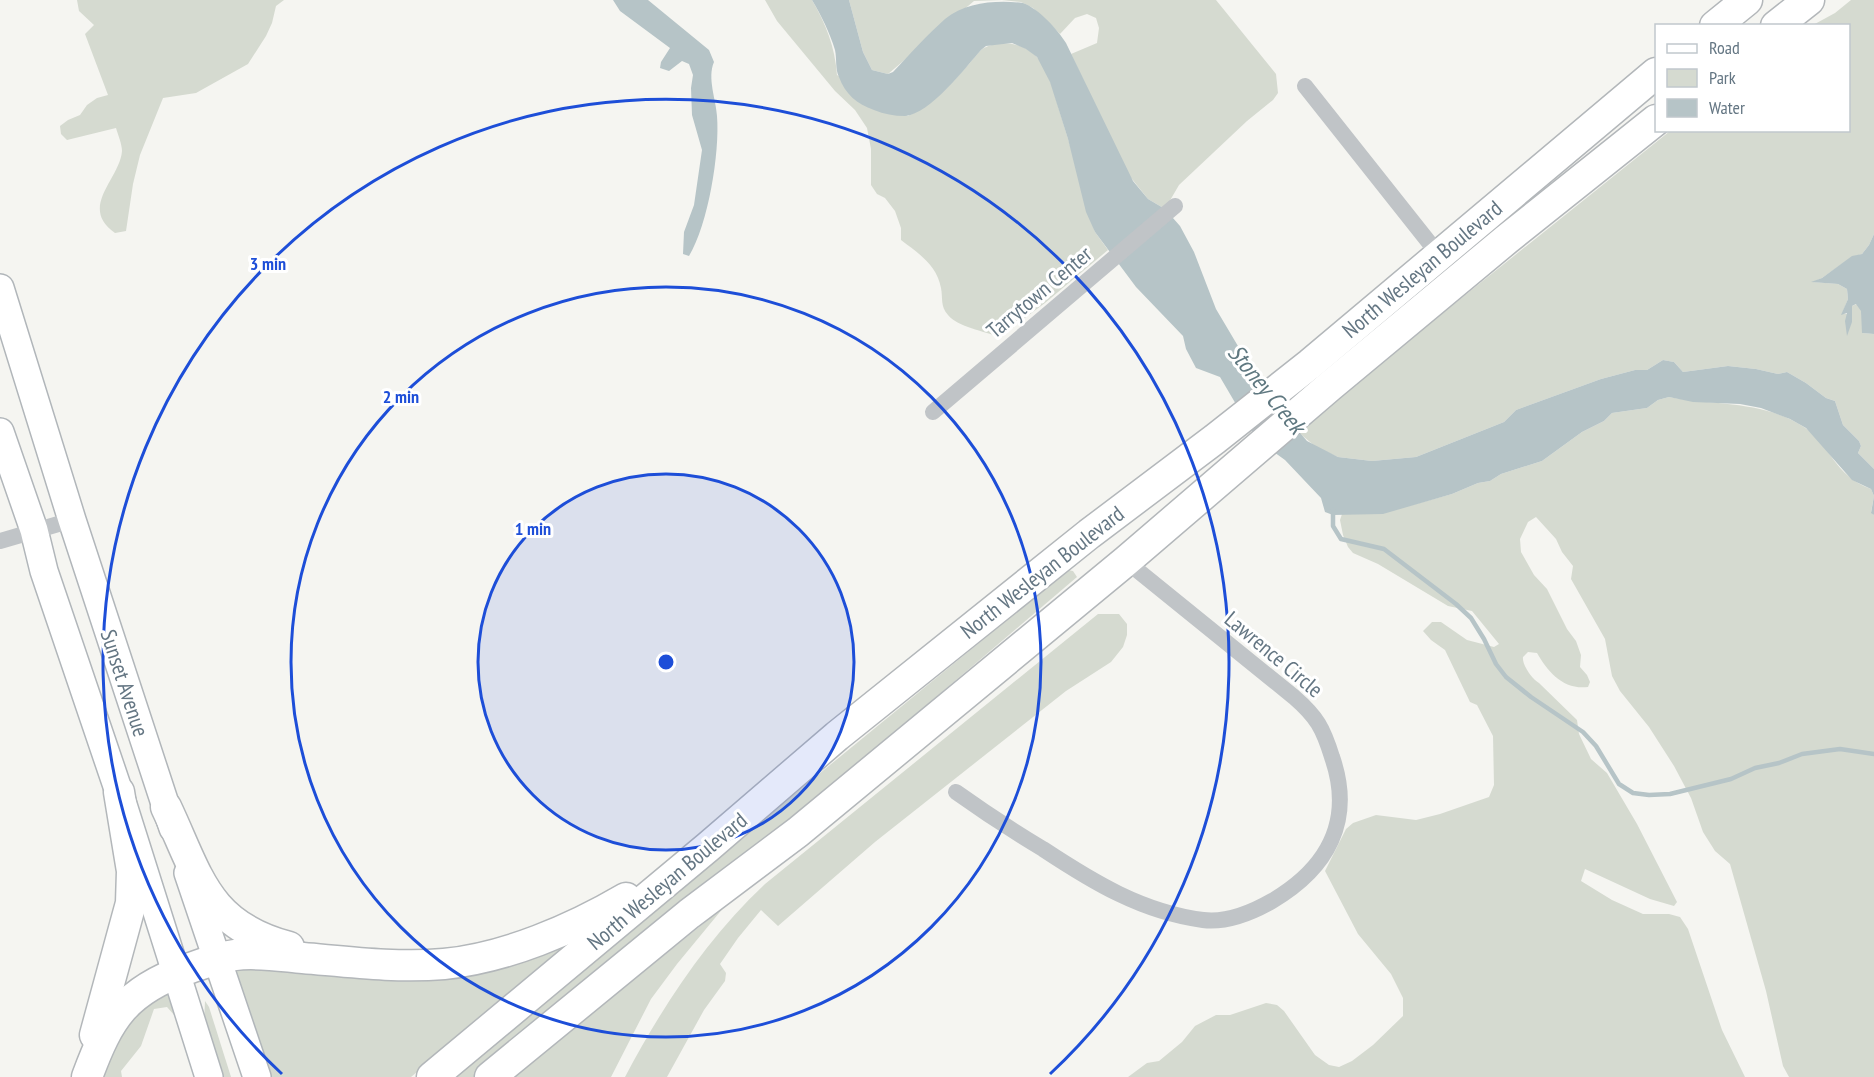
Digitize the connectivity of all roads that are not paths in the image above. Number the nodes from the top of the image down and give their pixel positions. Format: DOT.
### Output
graph roads {
  1 [pos="1747,0"];
  2 [pos="1809,0"];
  3 [pos="1717,24"];
  4 [pos="1779,24"];
  5 [pos="1655,74"];
  6 [pos="1305,86"];
  7 [pos="1612,108"];
  8 [pos="1646,128"];
  9 [pos="1175,206"];
  10 [pos="1439,255"];
  11 [pos="0,288"];
  12 [pos="933,412"];
  13 [pos="0,432"];
  14 [pos="72,520"];
  15 [pos="34,530"];
  16 [pos="0,541"];
  17 [pos="1126,561"];
  18 [pos="119,792"];
  19 [pos="956,792"];
  20 [pos="166,807"];
  21 [pos="708,848"];
  22 [pos="217,959"];
  23 [pos="341,961"];
  24 [pos="177,973"];
  25 [pos="85,1077"];
  26 [pos="209,1077"];
  27 [pos="256,1077"];
  28 [pos="432,1077"];
  29 [pos="490,1077"];
  1 -- 3 [label="highway"];
  2 -- 4 [label="highway"];
  5 -- 7 [label="highway, North Wesleyan Boulevard"];
  6 -- 10 [label="street"];
  7 -- 8 [label="highway"];
  7 -- 10 [label="highway, North Wesleyan Boulevard"];
  8 -- 17 [label="highway, North Wesleyan Boulevard"];
  9 -- 12 [label="street, Tarrytown Center"];
  10 -- 21 [label="highway, North Wesleyan Boulevard"];
  11 -- 14 [label="main road, Sunset Avenue"];
  13 -- 15 [label="main road, Sunset Avenue"];
  14 -- 15 [label="street"];
  14 -- 20 [label="main road, Sunset Avenue"];
  15 -- 16 [label="street"];
  15 -- 18 [label="main road, Sunset Avenue"];
  17 -- 19 [label="street, Lawrence Circle"];
  17 -- 29 [label="highway, North Wesleyan Boulevard"];
  18 -- 24 [label="main road, Sunset Avenue"];
  18 -- 25 [label="highway"];
  20 -- 22 [label="main road, Sunset Avenue"];
  20 -- 23 [label="highway"];
  21 -- 23 [label="highway"];
  21 -- 28 [label="highway, North Wesleyan Boulevard"];
  22 -- 23 [label="highway"];
  22 -- 24 [label="highway"];
  22 -- 27 [label="main road, Sunset Avenue"];
  24 -- 25 [label="highway"];
  24 -- 26 [label="main road, Sunset Avenue"];
}
